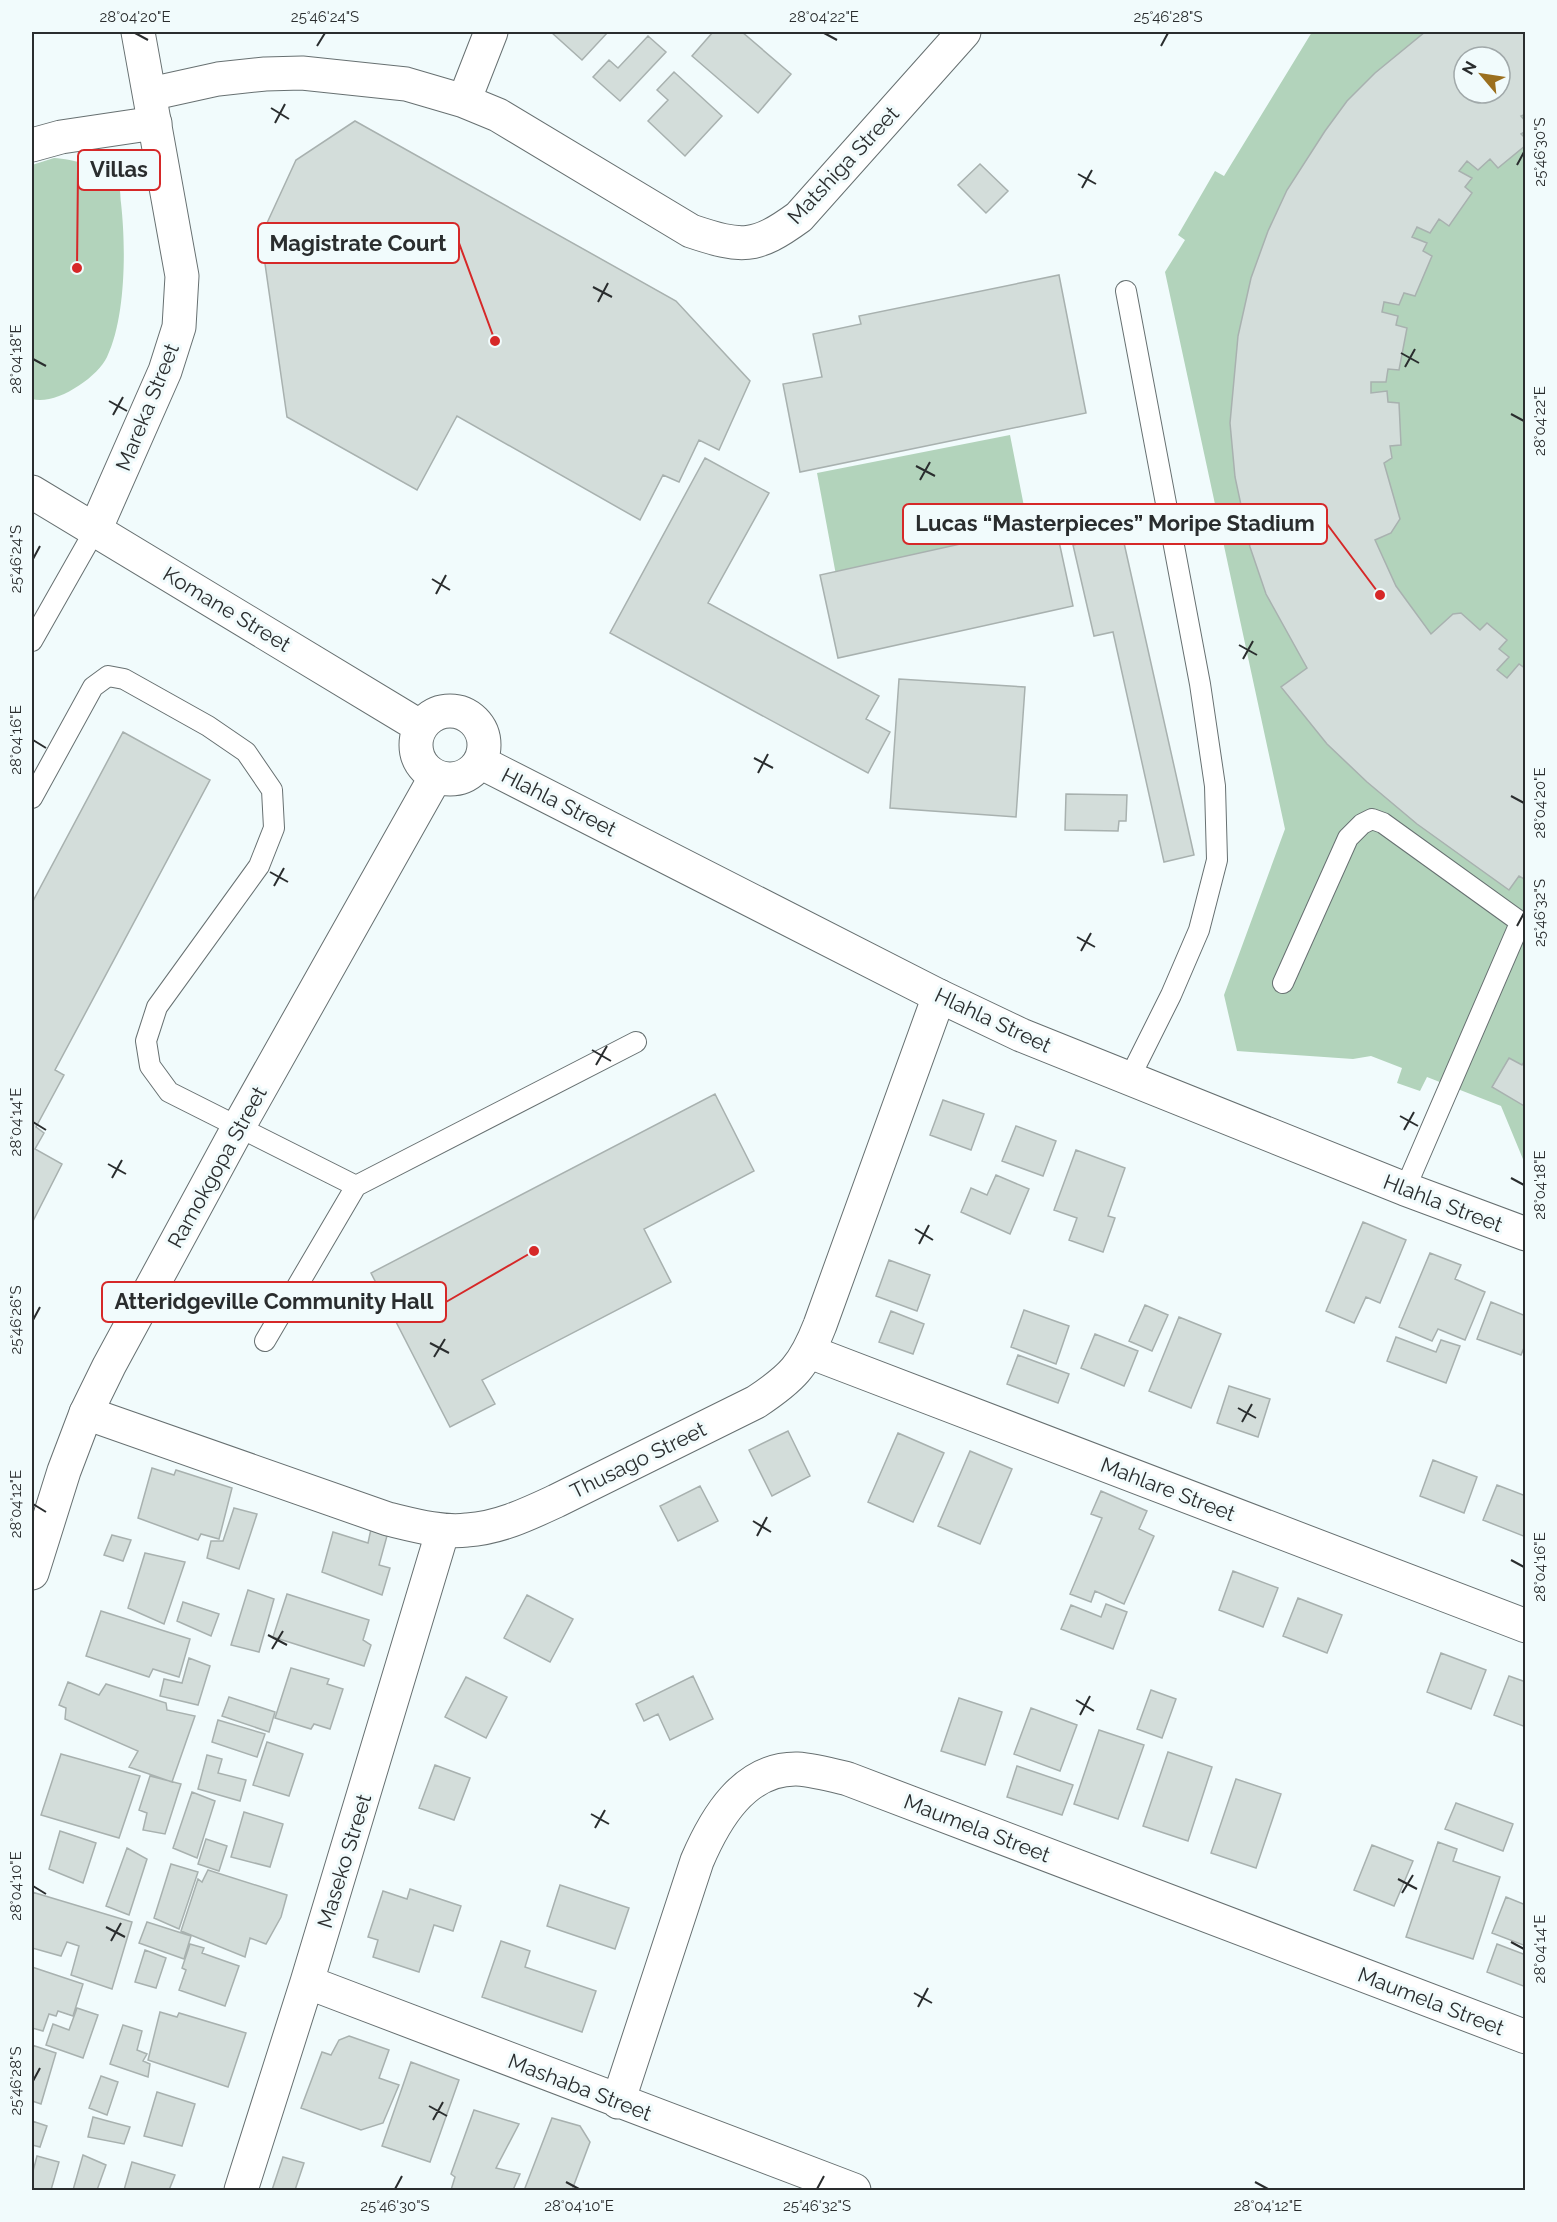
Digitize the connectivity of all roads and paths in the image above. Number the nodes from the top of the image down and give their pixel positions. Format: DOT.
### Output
graph roads {
  1 [pos="138,32"];
  2 [pos="491,32"];
  3 [pos="964,32"];
  4 [pos="464,101"];
  5 [pos="152,108"];
  6 [pos="32,145"];
  7 [pos="1126,291"];
  8 [pos="32,492"];
  9 [pos="94,530"];
  10 [pos="32,641"];
  11 [pos="421,727"];
  12 [pos="480,762"];
  13 [pos="436,776"];
  14 [pos="32,798"];
  15 [pos="1523,924"];
  16 [pos="1283,983"];
  17 [pos="939,996"];
  18 [pos="636,1042"];
  19 [pos="1129,1079"];
  20 [pos="239,1126"];
  21 [pos="356,1186"];
  22 [pos="1405,1190"];
  23 [pos="1526,1234"];
  24 [pos="265,1341"];
  25 [pos="810,1352"];
  26 [pos="86,1413"];
  27 [pos="443,1530"];
  28 [pos="32,1573"];
  29 [pos="1526,1626"];
  30 [pos="307,1982"];
  31 [pos="1526,2037"];
  32 [pos="618,2102"];
  33 [pos="241,2190"];
  34 [pos="854,2190"];
  1 -- 5 [label="street, Mareka Street"];
  2 -- 4 [label="street"];
  3 -- 4 [label="street, Matshiga Street"];
  4 -- 5 [label="street, Matshiga Street"];
  5 -- 6 [label="street, Matshiga Street"];
  5 -- 9 [label="street, Mareka Street"];
  7 -- 19 [label="lane"];
  8 -- 9 [label="street, Komane Street"];
  9 -- 10 [label="lane"];
  9 -- 11 [label="street, Komane Street"];
  11 -- 12 [label="street"];
  11 -- 13 [label="street"];
  12 -- 13 [label="street"];
  12 -- 17 [label="street, Hlahla Street"];
  13 -- 20 [label="street, Ramokgopa Street"];
  14 -- 20 [label="lane"];
  15 -- 16 [label="lane"];
  15 -- 22 [label="lane"];
  17 -- 19 [label="street, Hlahla Street"];
  17 -- 25 [label="street, Thusago Street"];
  18 -- 21 [label="lane"];
  19 -- 22 [label="street, Hlahla Street"];
  20 -- 21 [label="lane"];
  20 -- 26 [label="street, Ramokgopa Street"];
  21 -- 24 [label="lane"];
  22 -- 23 [label="street, Hlahla Street"];
  25 -- 27 [label="street, Thusago Street"];
  25 -- 29 [label="street, Mahlare Street"];
  26 -- 27 [label="street, Thusago Street"];
  26 -- 28 [label="street, Ramokgopa Street"];
  27 -- 30 [label="street, Maseko Street"];
  30 -- 32 [label="street, Mashaba Street"];
  30 -- 33 [label="street, Maseko Street"];
  31 -- 32 [label="street, Maumela Street"];
  32 -- 34 [label="street, Mashaba Street"];
}
